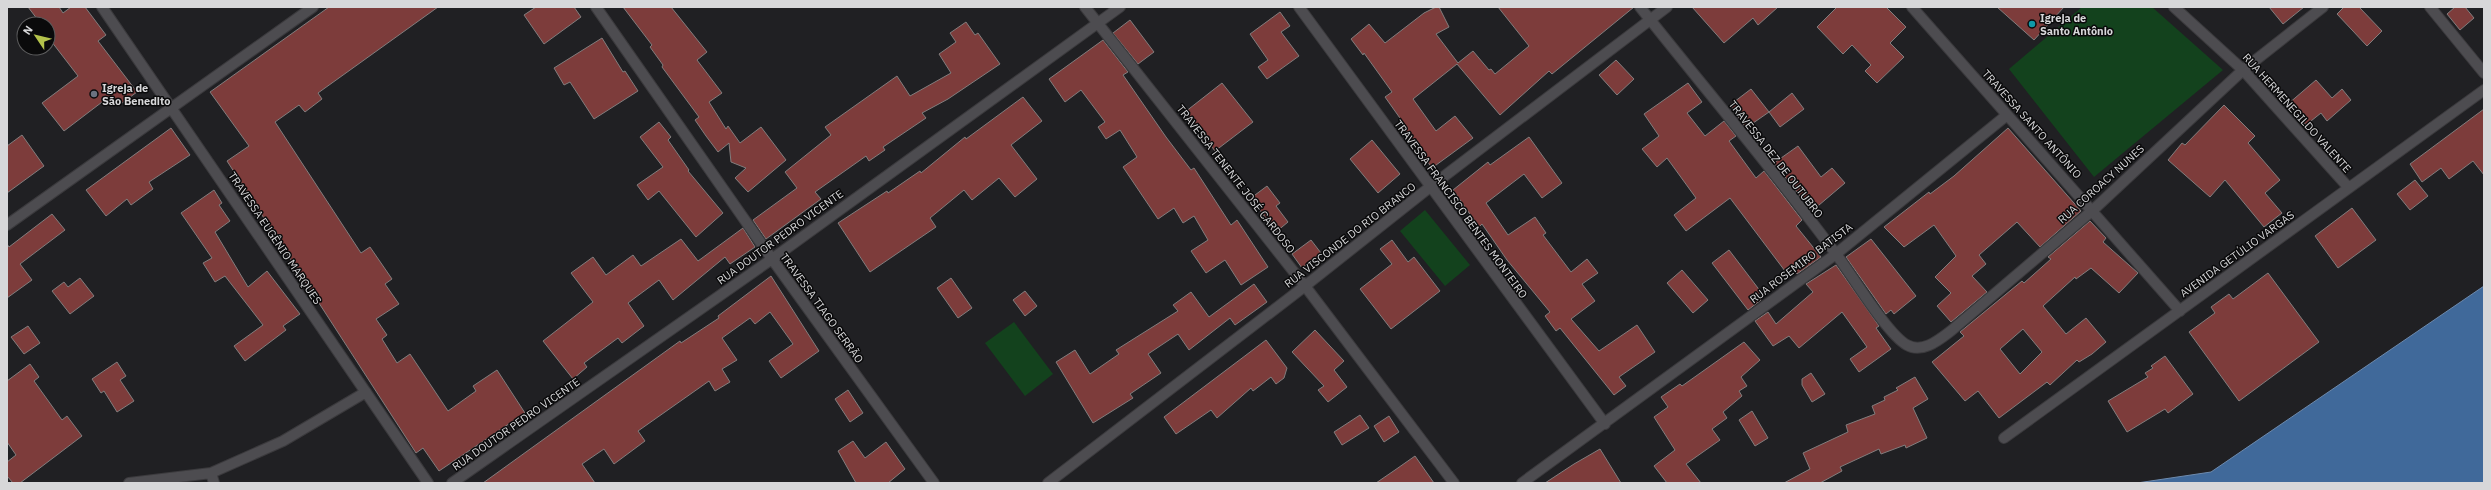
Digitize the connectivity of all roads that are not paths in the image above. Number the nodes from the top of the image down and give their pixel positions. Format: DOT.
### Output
graph roads {
  1 [pos="102,7"];
  2 [pos="314,7"];
  3 [pos="596,7"];
  4 [pos="1085,7"];
  5 [pos="1120,7"];
  6 [pos="1299,7"];
  7 [pos="1640,7"];
  8 [pos="1667,7"];
  9 [pos="1912,7"];
  10 [pos="2174,7"];
  11 [pos="2323,7"];
  12 [pos="2430,7"];
  13 [pos="1650,20"];
  14 [pos="1097,23"];
  15 [pos="2243,70"];
  16 [pos="2484,73"];
  17 [pos="2484,90"];
  18 [pos="172,108"];
  19 [pos="2007,114"];
  20 [pos="1430,187"];
  21 [pos="2348,187"];
  22 [pos="2093,210"];
  23 [pos="7,225"];
  24 [pos="1836,254"];
  25 [pos="772,259"];
  26 [pos="1305,286"];
  27 [pos="2180,311"];
  28 [pos="1889,329"];
  29 [pos="366,392"];
  30 [pos="1605,424"];
  31 [pos="2004,438"];
  32 [pos="211,473"];
  33 [pos="129,483"];
  34 [pos="214,483"];
  35 [pos="428,483"];
  36 [pos="452,483"];
  37 [pos="934,483"];
  38 [pos="1048,483"];
  39 [pos="1454,483"];
  40 [pos="1522,483"];
  1 -- 18 [label="street, TRAVESSA EUGÊNIO MARQUES"];
  2 -- 18 [label="street"];
  3 -- 25 [label="street, TRAVESSA TIAGO SERRÃO"];
  4 -- 14 [label="street, TRAVESSA TENENTE JOSÉ CARDOSO"];
  5 -- 14 [label="street, RUA DOUTOR PEDRO VICENTE"];
  6 -- 20 [label="street, TRAVESSA FRANCISCO BENTES MONTEIRO"];
  7 -- 13 [label="street, TRAVESSA DEZ DE OUTUBRO"];
  8 -- 13 [label="street, RUA VISCONDE DO RIO BRANCO"];
  9 -- 19 [label="street, TRAVESSA SANTO ANTÔNIO"];
  10 -- 15 [label="street, RUA HERMENEGILDO VALENTE"];
  11 -- 15 [label="street, RUA COROACY NUNES"];
  12 -- 16 [label="street"];
  13 -- 20 [label="street, RUA VISCONDE DO RIO BRANCO"];
  13 -- 24 [label="street, TRAVESSA DEZ DE OUTUBRO"];
  14 -- 25 [label="street, RUA DOUTOR PEDRO VICENTE"];
  14 -- 26 [label="street, TRAVESSA TENENTE JOSÉ CARDOSO"];
  15 -- 21 [label="street, RUA HERMENEGILDO VALENTE"];
  15 -- 22 [label="street, RUA COROACY NUNES"];
  17 -- 21 [label="street, AVENIDA GETÚLIO VARGAS"];
  18 -- 23 [label="street"];
  18 -- 29 [label="street, TRAVESSA EUGÊNIO MARQUES"];
  19 -- 22 [label="street, TRAVESSA SANTO ANTÔNIO"];
  19 -- 24 [label="street, RUA ROSEMIRO BATISTA"];
  20 -- 26 [label="street, RUA VISCONDE DO RIO BRANCO"];
  20 -- 30 [label="street, TRAVESSA FRANCISCO BENTES MONTEIRO"];
  21 -- 27 [label="street, AVENIDA GETÚLIO VARGAS"];
  22 -- 27 [label="street, TRAVESSA SANTO ANTÔNIO"];
  22 -- 28 [label="street, RUA COROACY NUNES"];
  24 -- 28 [label="street, TRAVESSA DEZ DE OUTUBRO"];
  24 -- 30 [label="street, RUA ROSEMIRO BATISTA"];
  25 -- 36 [label="street, RUA DOUTOR PEDRO VICENTE"];
  25 -- 37 [label="street, TRAVESSA TIAGO SERRÃO"];
  26 -- 38 [label="street, RUA VISCONDE DO RIO BRANCO"];
  26 -- 39 [label="street, TRAVESSA TENENTE JOSÉ CARDOSO"];
  27 -- 31 [label="street, AVENIDA GETÚLIO VARGAS"];
  29 -- 32 [label="street"];
  29 -- 35 [label="street, TRAVESSA EUGÊNIO MARQUES"];
  30 -- 40 [label="street"];
  32 -- 33 [label="street"];
  32 -- 34 [label="street"];
}
